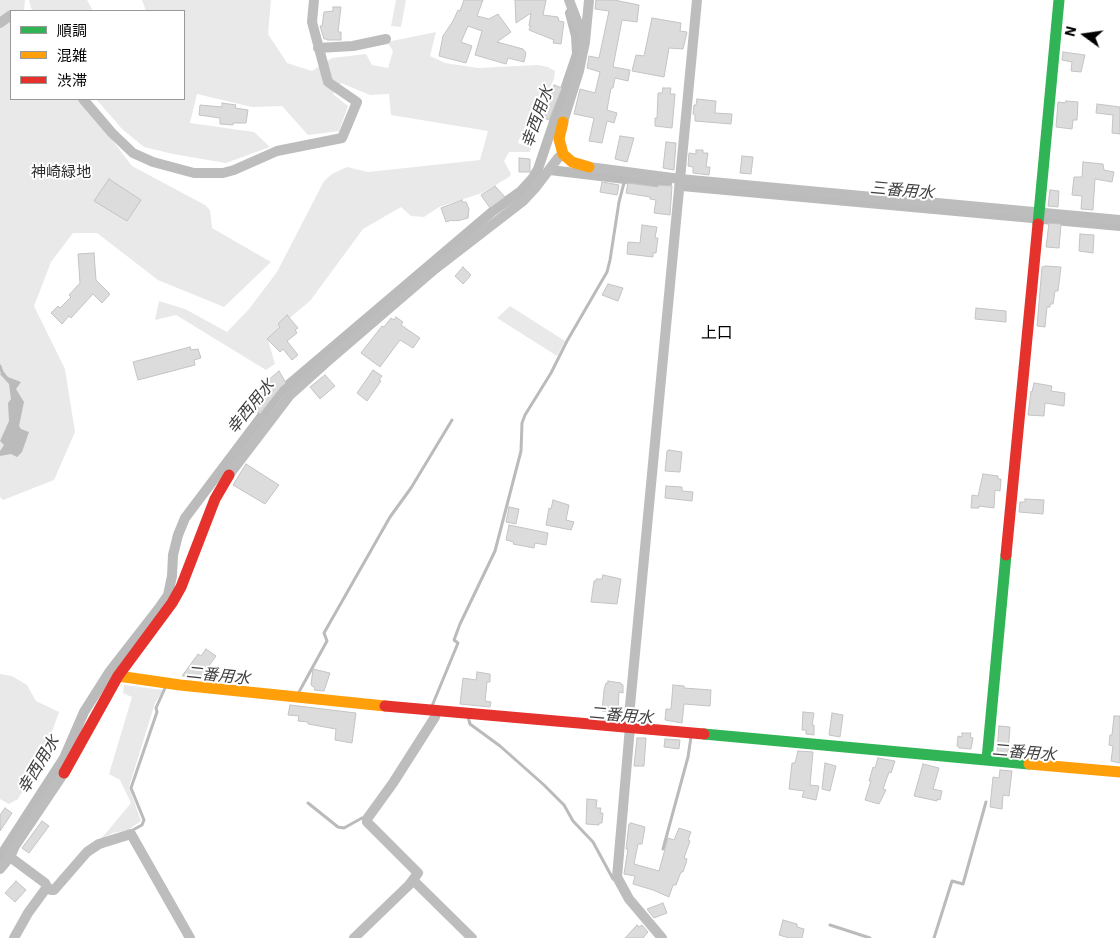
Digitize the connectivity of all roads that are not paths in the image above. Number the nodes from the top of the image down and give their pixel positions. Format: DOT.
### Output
graph roads {
  1 [pos="314,0"];
  2 [pos="569,0"];
  3 [pos="589,0"];
  4 [pos="697,0"];
  5 [pos="1059,0"];
  6 [pos="386,39"];
  7 [pos="585,42"];
  8 [pos="318,48"];
  9 [pos="84,100"];
  10 [pos="562,122"];
  11 [pos="563,154"];
  12 [pos="589,166"];
  13 [pos="680,179"];
  14 [pos="1039,217"];
  15 [pos="1120,220"];
  16 [pos="229,475"];
  17 [pos="118,676"];
  18 [pos="436,710"];
  19 [pos="629,730"];
  20 [pos="987,759"];
  21 [pos="1120,772"];
  22 [pos="64,773"];
  23 [pos="10,857"];
  24 [pos="0,869"];
  25 [pos="413,880"];
  26 [pos="49,888"];
  27 [pos="14,938"];
  28 [pos="190,938"];
  29 [pos="354,938"];
  30 [pos="472,938"];
  31 [pos="662,938"];
  1 -- 8 [label="street"];
  2 -- 7 [label="street"];
  3 -- 7 [label="street"];
  4 -- 13 [label="street"];
  5 -- 14 [label="street"];
  6 -- 8 [label="street"];
  7 -- 10 [label="street"];
  8 -- 9 [label="street"];
  10 -- 11 [label="street"];
  11 -- 12 [label="street"];
  11 -- 16 [label="street"];
  12 -- 13 [label="street"];
  13 -- 14 [label="street"];
  13 -- 19 [label="street"];
  14 -- 15 [label="street"];
  14 -- 20 [label="street"];
  16 -- 17 [label="street"];
  17 -- 18 [label="street"];
  17 -- 22 [label="street"];
  18 -- 19 [label="street"];
  18 -- 25 [label="street"];
  19 -- 20 [label="street"];
  19 -- 31 [label="street"];
  20 -- 21 [label="street"];
  22 -- 23 [label="street"];
  23 -- 24 [label="street"];
  23 -- 26 [label="street"];
  25 -- 29 [label="street"];
  25 -- 30 [label="street"];
  26 -- 27 [label="street"];
  26 -- 28 [label="street"];
}
